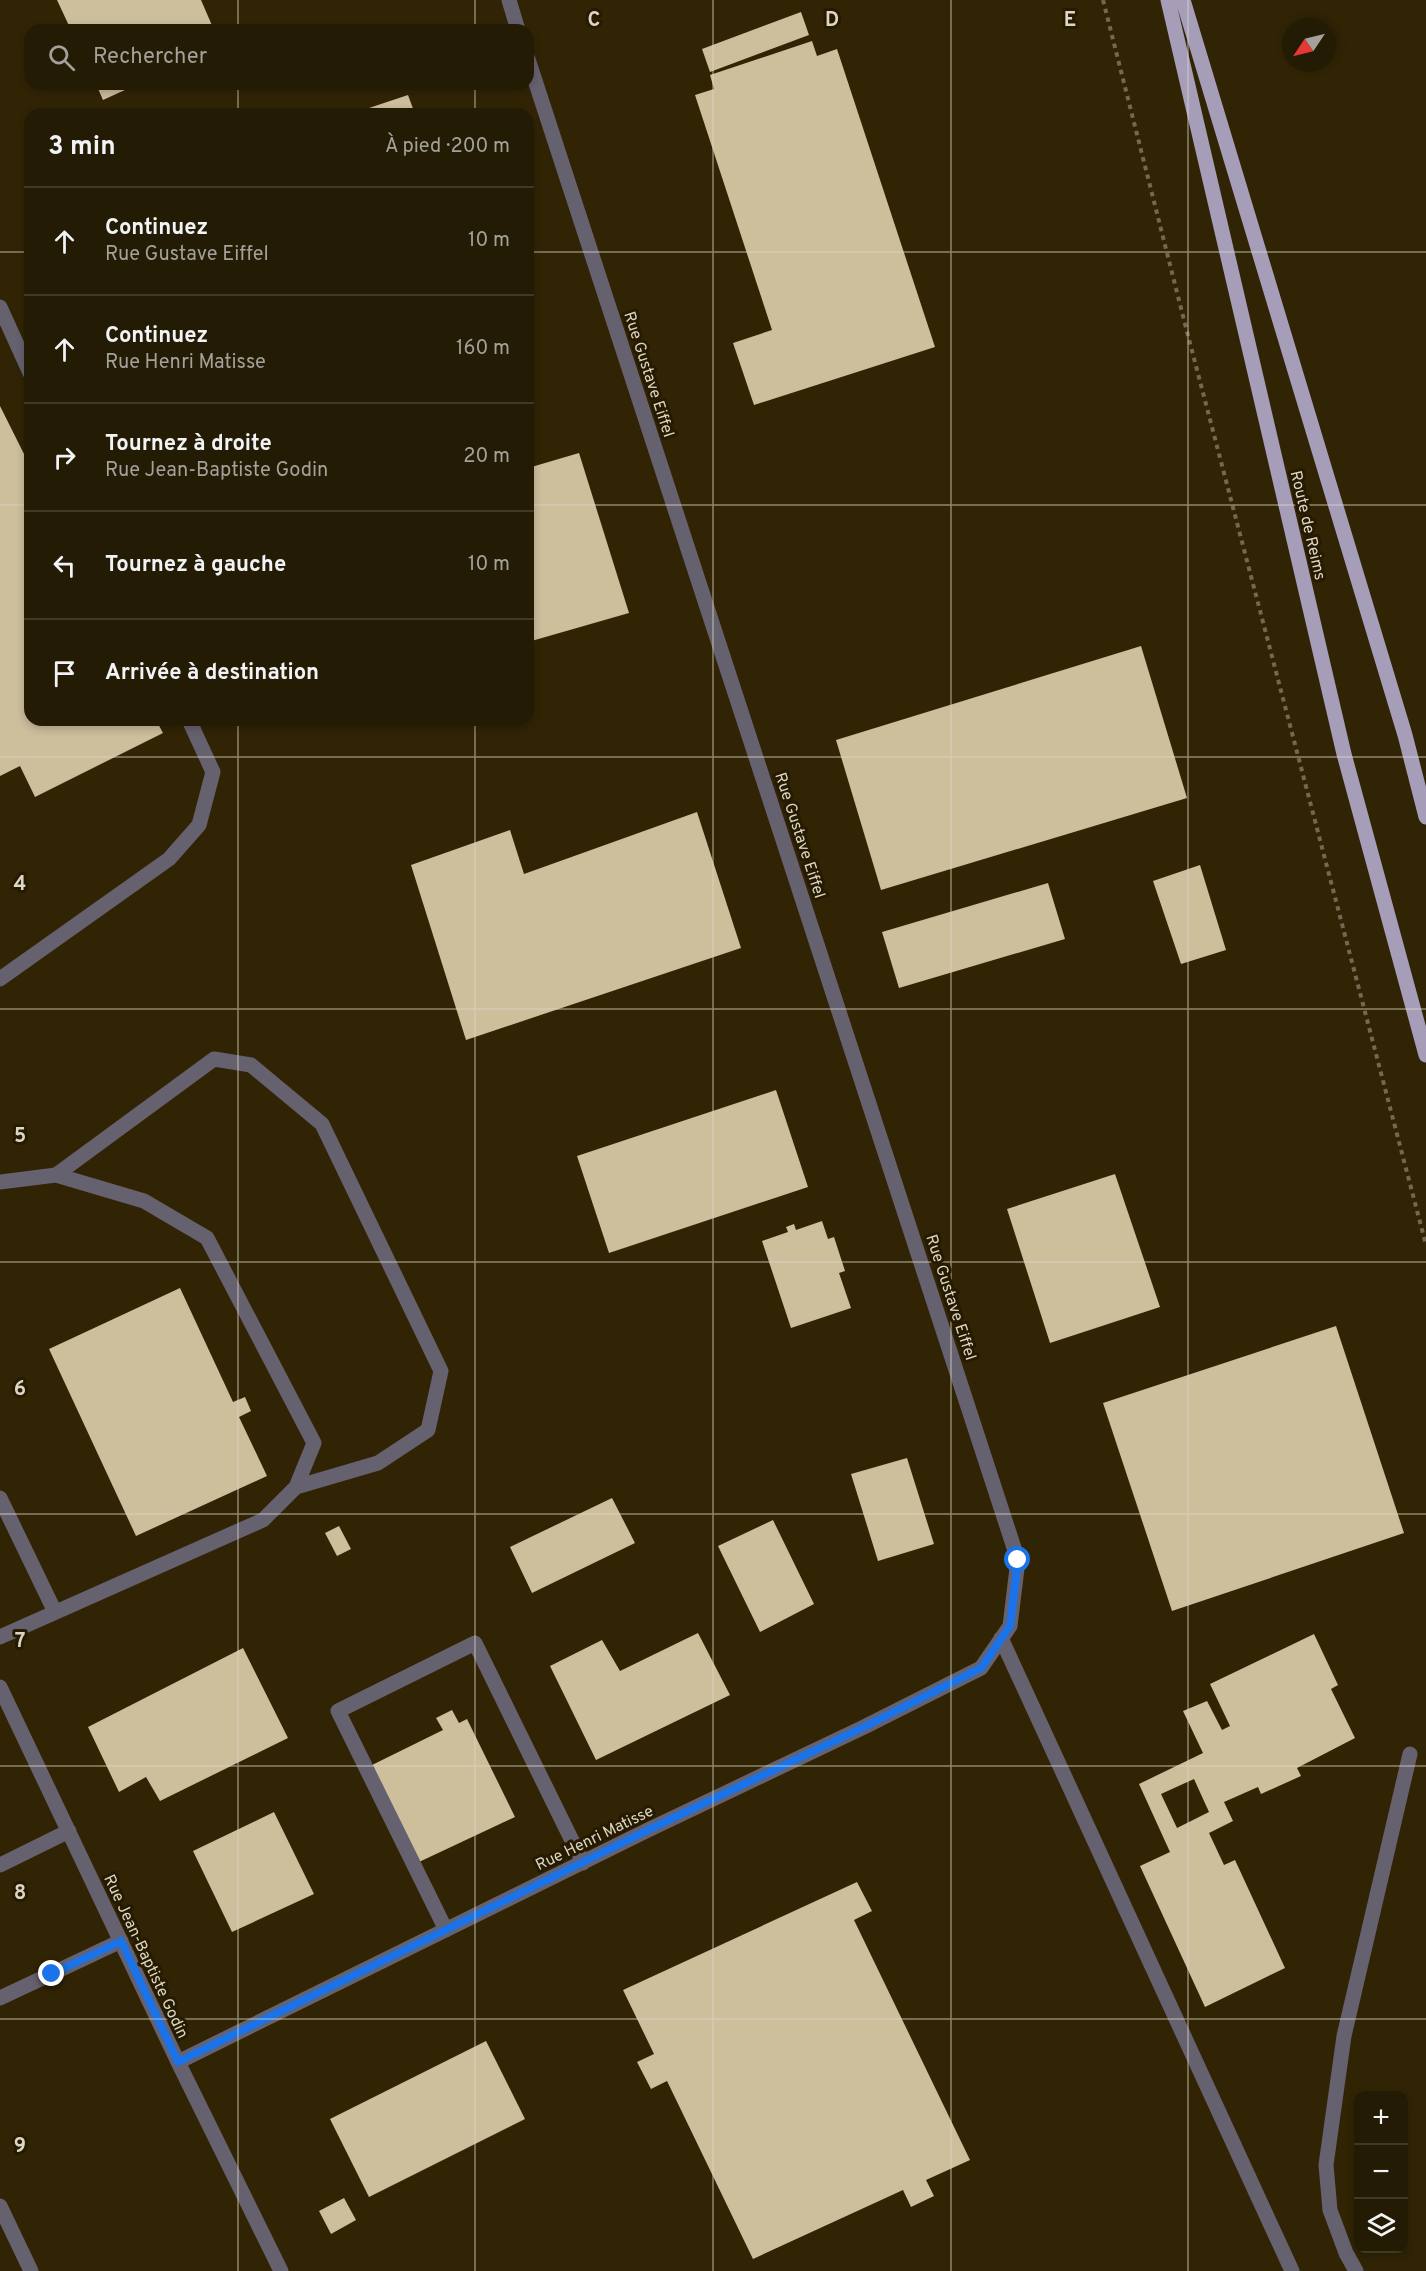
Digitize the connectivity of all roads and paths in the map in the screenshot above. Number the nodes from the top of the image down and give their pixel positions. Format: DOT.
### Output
graph roads {
  1 [pos="509,0"];
  2 [pos="1103,0"];
  3 [pos="1168,0"];
  4 [pos="1183,0"];
  5 [pos="517,24"];
  6 [pos="534,77"];
  7 [pos="0,307"];
  8 [pos="24,360"];
  9 [pos="192,726"];
  10 [pos="1426,817"];
  11 [pos="0,979"];
  12 [pos="1426,1056"];
  13 [pos="56,1175"];
  14 [pos="0,1182"];
  15 [pos="1426,1245"];
  16 [pos="297,1487"];
  17 [pos="0,1498"];
  18 [pos="55,1612"];
  19 [pos="1005,1632"];
  20 [pos="0,1637"];
  21 [pos="0,1687"];
  22 [pos="1410,1754"];
  23 [pos="69,1832"];
  24 [pos="583,1863"];
  25 [pos="0,1865"];
  26 [pos="446,1930"];
  27 [pos="121,1941"];
  28 [pos="0,1998"];
  29 [pos="178,2062"];
  30 [pos="0,2206"];
  31 [pos="32,2271"];
  32 [pos="281,2271"];
  33 [pos="1292,2271"];
  34 [pos="1356,2271"];
  1 -- 5 [label="street"];
  2 -- 15 [label="path"];
  3 -- 12 [label="main road, Route de Reims"];
  4 -- 10 [label="main road, Route de Reims"];
  6 -- 19 [label="street, Rue Gustave Eiffel"];
  7 -- 8 [label="street"];
  9 -- 11 [label="street"];
  13 -- 14 [label="street"];
  13 -- 16 [label="street"];
  13 -- 16 [label="street"];
  16 -- 18 [label="street"];
  17 -- 18 [label="street"];
  18 -- 20 [label="street"];
  19 -- 24 [label="street, Rue Henri Matisse"];
  19 -- 33 [label="street"];
  21 -- 23 [label="street, Rue Jean-Baptiste Godin"];
  22 -- 34 [label="street"];
  23 -- 25 [label="street"];
  23 -- 27 [label="street, Rue Jean-Baptiste Godin"];
  24 -- 26 [label="street, Rue Henri Matisse"];
  24 -- 26 [label="street"];
  26 -- 29 [label="street, Rue Henri Matisse"];
  27 -- 28 [label="street"];
  27 -- 29 [label="street, Rue Jean-Baptiste Godin"];
  29 -- 32 [label="street, Rue Jean-Baptiste Godin"];
  30 -- 31 [label="street"];
}
